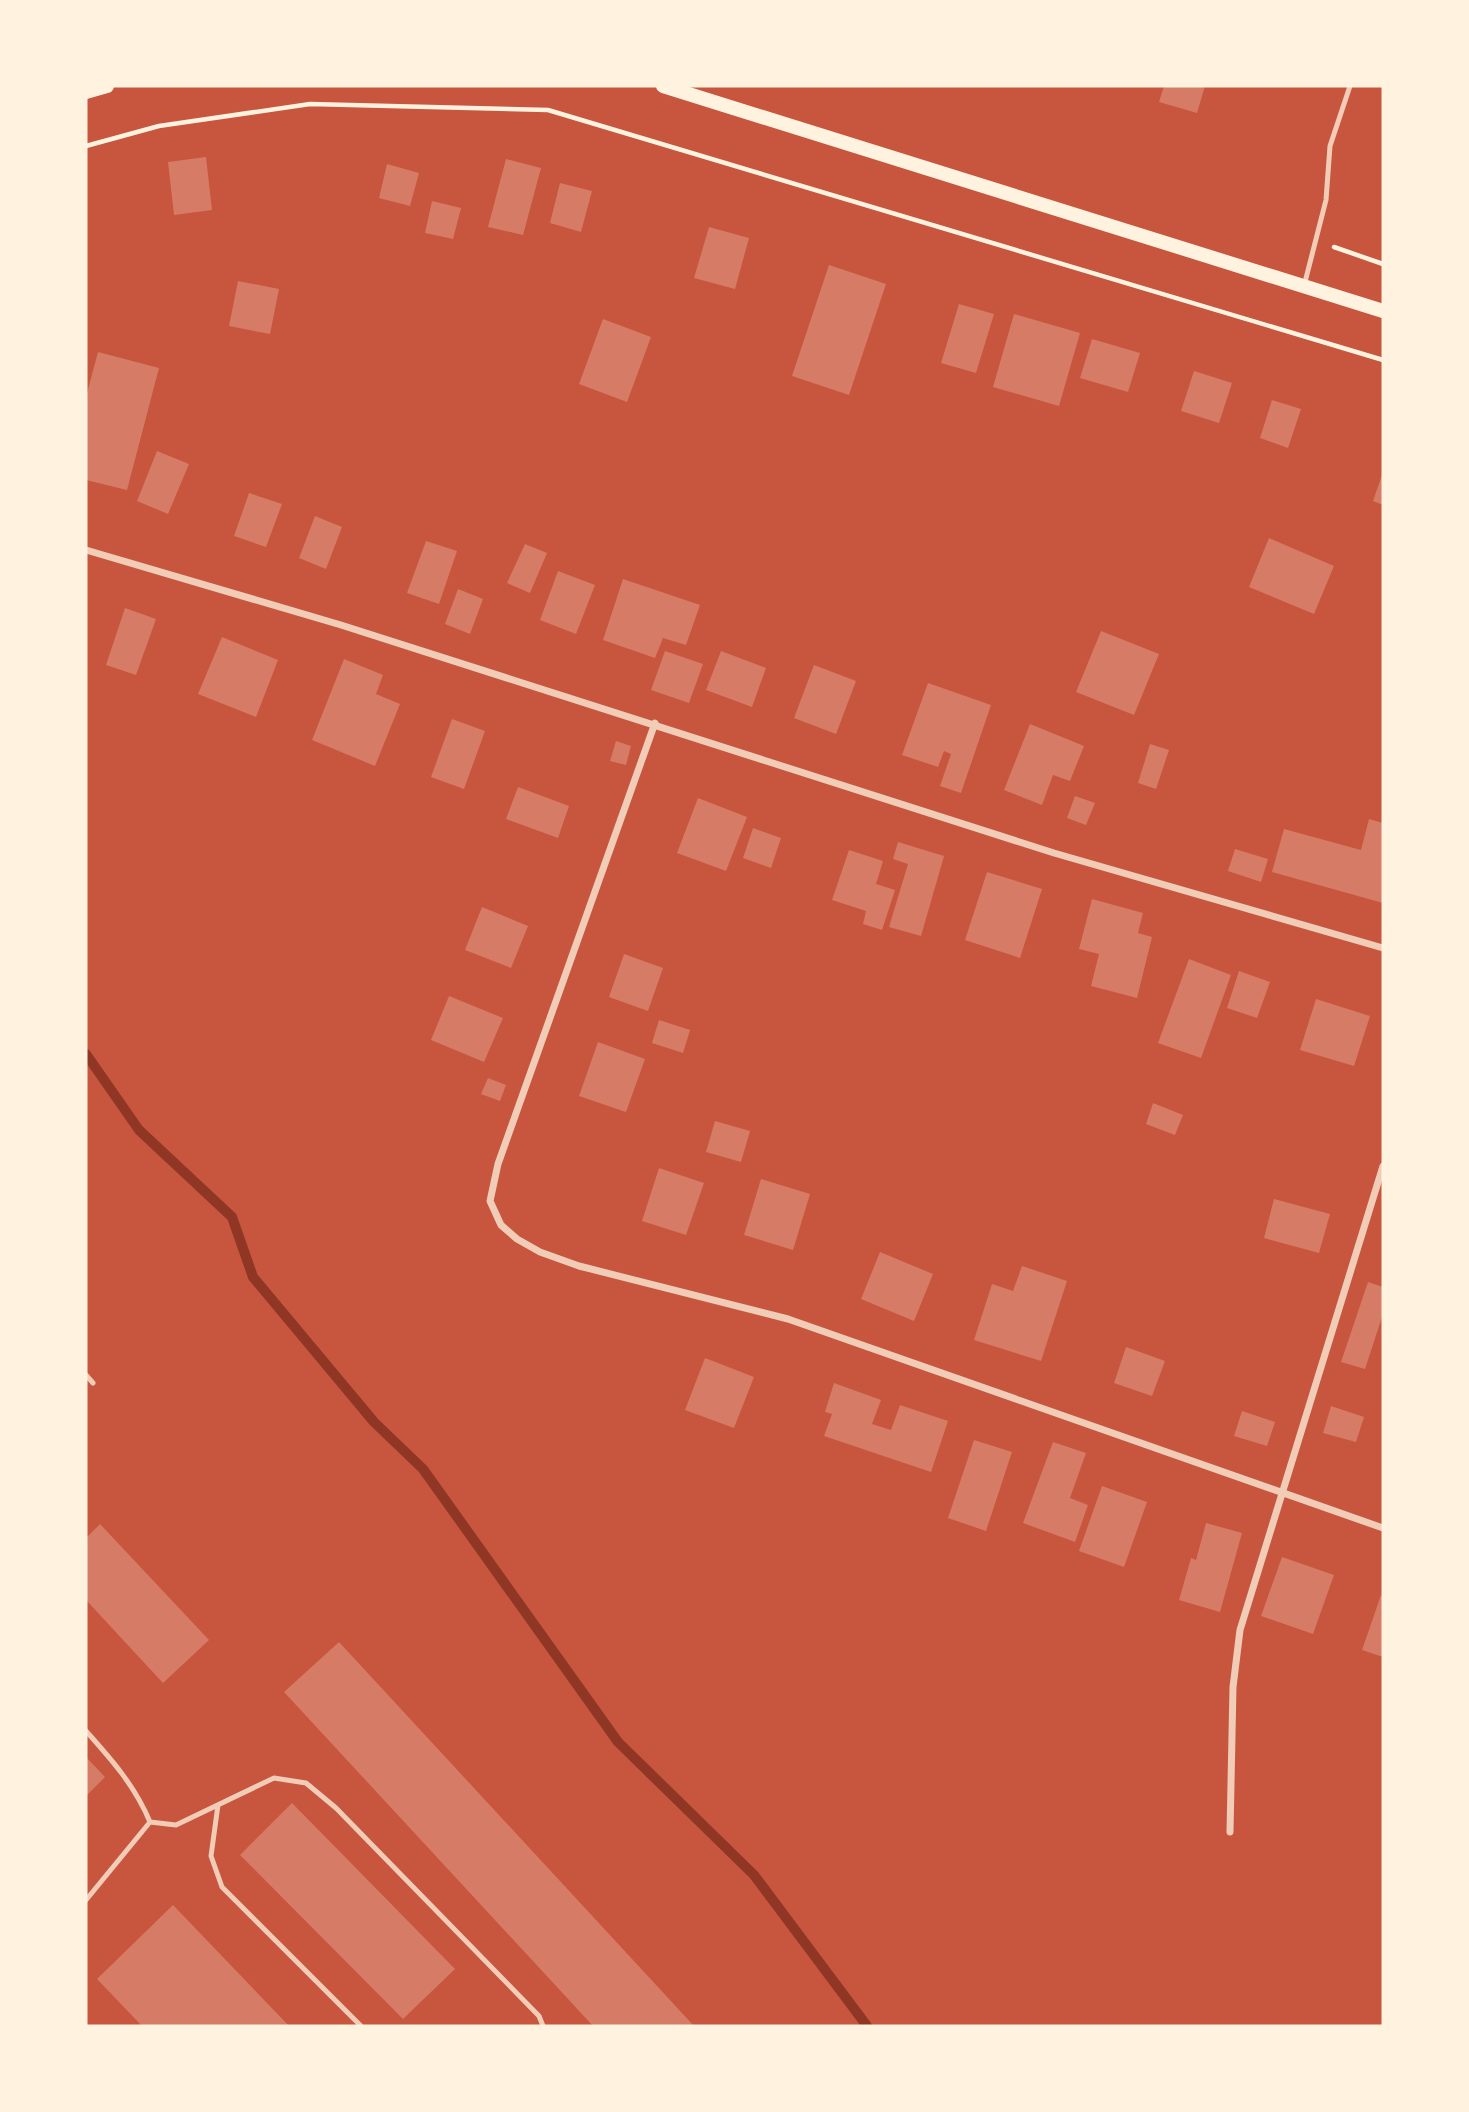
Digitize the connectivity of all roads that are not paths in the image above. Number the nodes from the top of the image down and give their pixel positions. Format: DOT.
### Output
graph roads {
  1 [pos="107,86"];
  2 [pos="663,86"];
  3 [pos="1350,86"];
  4 [pos="86,92"];
  5 [pos="1304,286"];
  6 [pos="1383,311"];
  7 [pos="86,550"];
  8 [pos="655,723"];
  9 [pos="1383,948"];
  10 [pos="1383,1166"];
  11 [pos="86,1375"];
  12 [pos="93,1383"];
  13 [pos="1280,1493"];
  14 [pos="1383,1528"];
  15 [pos="86,1731"];
  16 [pos="218,1805"];
  17 [pos="150,1822"];
  18 [pos="1230,1832"];
  19 [pos="86,1900"];
  20 [pos="361,2026"];
  21 [pos="543,2026"];
  1 -- 4 [label="main road"];
  2 -- 5 [label="main road"];
  3 -- 5 [label="lane"];
  5 -- 6 [label="main road"];
  7 -- 8 [label="street"];
  8 -- 9 [label="street"];
  8 -- 13 [label="street"];
  10 -- 13 [label="street"];
  11 -- 12 [label="lane"];
  13 -- 14 [label="street"];
  13 -- 18 [label="street"];
  15 -- 17 [label="lane"];
  16 -- 17 [label="lane"];
  16 -- 20 [label="lane"];
  16 -- 21 [label="lane"];
  17 -- 19 [label="lane"];
}
